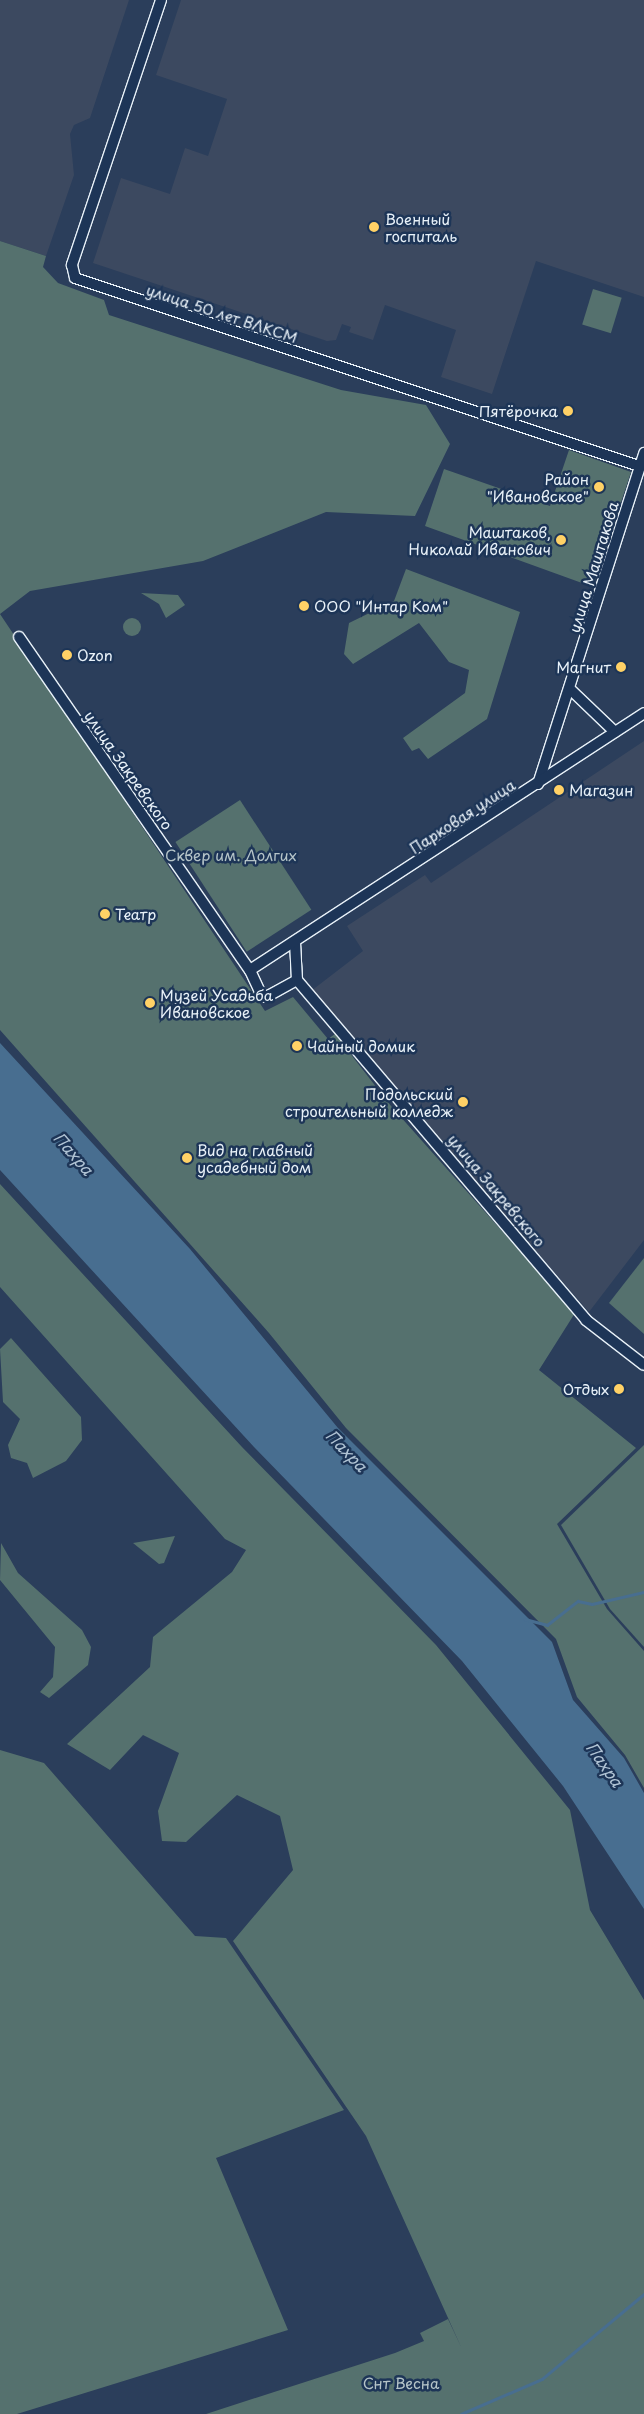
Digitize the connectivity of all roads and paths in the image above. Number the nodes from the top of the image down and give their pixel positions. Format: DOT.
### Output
graph roads {
  1 [pos="161,0"];
  2 [pos="644,453"];
  3 [pos="639,466"];
  4 [pos="19,637"];
  5 [pos="570,689"];
  6 [pos="644,713"];
  7 [pos="615,732"];
  8 [pos="538,784"];
  9 [pos="295,942"];
  10 [pos="250,970"];
  11 [pos="297,980"];
  12 [pos="644,1365"];
  1 -- 3 [label="street, улица 50 лет ВЛКСМ"];
  2 -- 3 [label="street, улица Маштакова"];
  3 -- 5 [label="street, улица Маштакова"];
  4 -- 10 [label="street, улица Закревского"];
  5 -- 7 [label="street"];
  5 -- 8 [label="street, улица Маштакова"];
  6 -- 7 [label="street, Парковая улица"];
  7 -- 8 [label="street, Парковая улица"];
  8 -- 9 [label="street, Парковая улица"];
  9 -- 10 [label="street, Парковая улица"];
  9 -- 11 [label="street"];
  10 -- 11 [label="street"];
  11 -- 12 [label="street, улица Закревского"];
}
